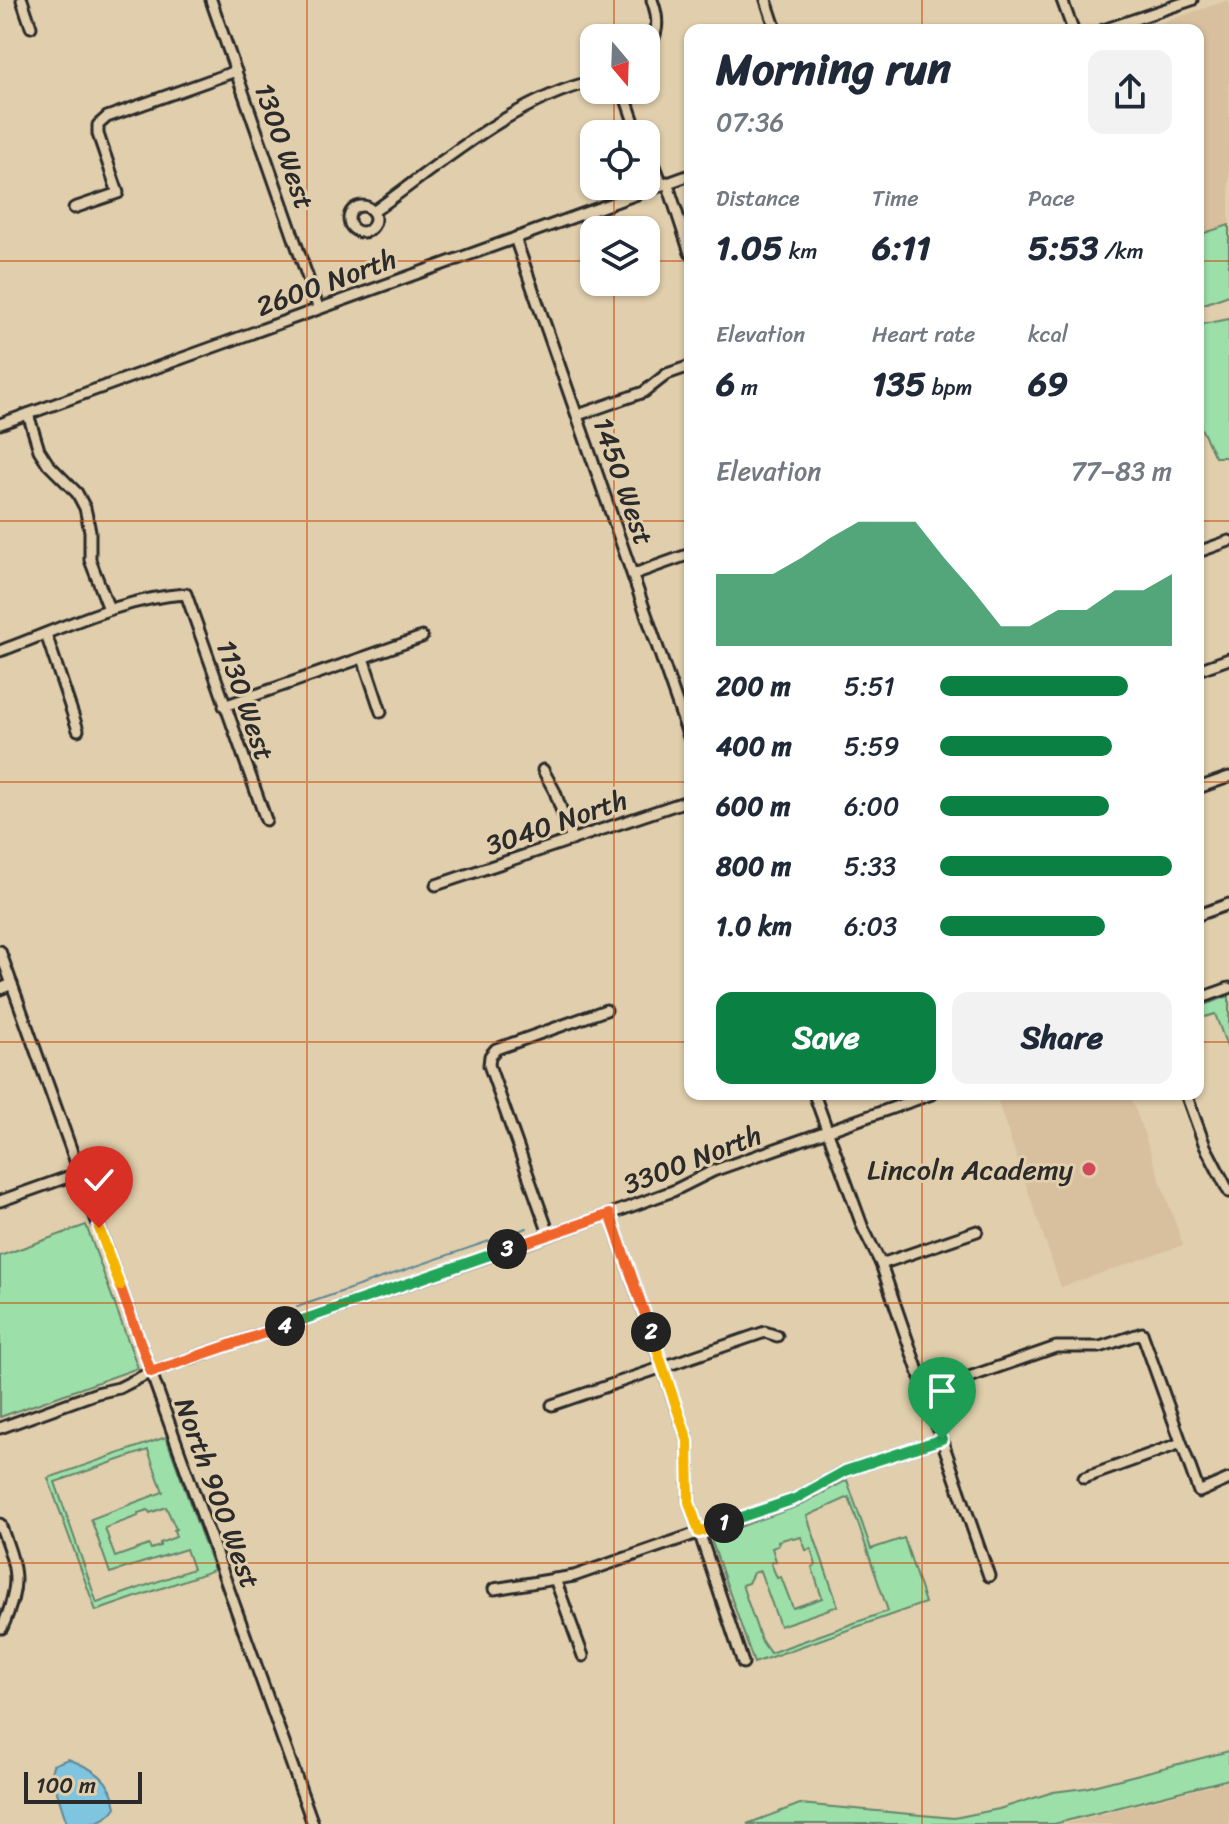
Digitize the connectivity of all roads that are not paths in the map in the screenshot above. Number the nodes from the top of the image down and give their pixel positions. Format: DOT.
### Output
graph roads {
  1 [pos="22,0"];
  2 [pos="211,0"];
  3 [pos="652,0"];
  4 [pos="766,0"];
  5 [pos="1062,0"];
  6 [pos="1192,0"];
  7 [pos="658,24"];
  8 [pos="774,24"];
  9 [pos="1071,24"];
  10 [pos="1121,24"];
  11 [pos="31,27"];
  12 [pos="236,71"];
  13 [pos="580,86"];
  14 [pos="684,177"];
  15 [pos="661,185"];
  16 [pos="74,208"];
  17 [pos="373,212"];
  18 [pos="515,238"];
  19 [pos="684,239"];
  20 [pos="318,307"];
  21 [pos="684,368"];
  22 [pos="28,414"];
  23 [pos="578,415"];
  24 [pos="0,424"];
  25 [pos="1229,541"];
  26 [pos="1204,550"];
  27 [pos="684,556"];
  28 [pos="634,574"];
  29 [pos="109,609"];
  30 [pos="46,634"];
  31 [pos="422,637"];
  32 [pos="0,651"];
  33 [pos="363,658"];
  34 [pos="1229,659"];
  35 [pos="1204,668"];
  36 [pos="224,706"];
  37 [pos="381,712"];
  38 [pos="684,722"];
  39 [pos="78,730"];
  40 [pos="543,770"];
  41 [pos="1229,777"];
  42 [pos="1204,786"];
  43 [pos="684,802"];
  44 [pos="266,820"];
  45 [pos="572,840"];
  46 [pos="436,885"];
  47 [pos="1229,904"];
  48 [pos="1204,913"];
  49 [pos="0,951"];
  50 [pos="12,984"];
  51 [pos="1229,988"];
  52 [pos="0,989"];
  53 [pos="1204,997"];
  54 [pos="606,1010"];
  55 [pos="816,1100"];
  56 [pos="916,1100"];
  57 [pos="1188,1100"];
  58 [pos="828,1132"];
  59 [pos="79,1173"];
  60 [pos="1229,1192"];
  61 [pos="0,1201"];
  62 [pos="610,1214"];
  63 [pos="977,1231"];
  64 [pos="549,1234"];
  65 [pos="881,1264"];
  66 [pos="777,1336"];
  67 [pos="664,1367"];
  68 [pos="151,1372"];
  69 [pos="926,1392"];
  70 [pos="552,1405"];
  71 [pos="0,1428"];
  72 [pos="942,1439"];
  73 [pos="1181,1443"];
  74 [pos="1084,1478"];
  75 [pos="1229,1479"];
  76 [pos="0,1524"];
  77 [pos="699,1532"];
  78 [pos="989,1576"];
  79 [pos="555,1579"];
  80 [pos="494,1589"];
  81 [pos="2,1628"];
  82 [pos="583,1656"];
  83 [pos="743,1663"];
  84 [pos="313,1824"];
  1 -- 11 [label="street"];
  2 -- 12 [label="street, 1300 West"];
  3 -- 7 [label="street"];
  4 -- 8 [label="street"];
  5 -- 9 [label="street"];
  6 -- 10 [label="street"];
  12 -- 16 [label="street"];
  12 -- 20 [label="street, 1300 West"];
  13 -- 17 [label="street"];
  14 -- 15 [label="street, 2600 North"];
  15 -- 18 [label="street, 2600 North"];
  15 -- 19 [label="street"];
  18 -- 20 [label="street, 2600 North"];
  18 -- 23 [label="street, 1450 West"];
  20 -- 22 [label="street, 2600 North"];
  21 -- 23 [label="street"];
  22 -- 24 [label="street, 2600 North"];
  22 -- 29 [label="street"];
  23 -- 28 [label="street, 1450 West"];
  25 -- 26 [label="street"];
  27 -- 28 [label="street"];
  28 -- 38 [label="street, 1450 West"];
  29 -- 30 [label="street"];
  29 -- 36 [label="street, 1130 West"];
  30 -- 32 [label="street"];
  30 -- 39 [label="street"];
  31 -- 33 [label="street"];
  33 -- 36 [label="street"];
  33 -- 37 [label="street"];
  34 -- 35 [label="street"];
  36 -- 44 [label="street, 1130 West"];
  40 -- 45 [label="street"];
  41 -- 42 [label="street"];
  43 -- 45 [label="street, 3040 North"];
  45 -- 46 [label="street, 3040 North"];
  47 -- 48 [label="street"];
  49 -- 50 [label="street, North 900 West"];
  50 -- 52 [label="street"];
  50 -- 59 [label="street, North 900 West"];
  51 -- 53 [label="street"];
  54 -- 64 [label="street"];
  55 -- 58 [label="street"];
  56 -- 58 [label="street, 3300 North"];
  57 -- 60 [label="street"];
  58 -- 62 [label="street, 3300 North"];
  58 -- 65 [label="street"];
  59 -- 61 [label="street"];
  59 -- 68 [label="street, North 900 West"];
  62 -- 64 [label="street, 3300 North"];
  62 -- 67 [label="street"];
  63 -- 65 [label="street"];
  64 -- 68 [label="street, 3300 North"];
  65 -- 69 [label="street"];
  66 -- 67 [label="street"];
  67 -- 70 [label="street"];
  67 -- 77 [label="street"];
  68 -- 71 [label="street, 3300 North"];
  68 -- 84 [label="street, North 900 West"];
  69 -- 72 [label="street"];
  69 -- 73 [label="street"];
  72 -- 77 [label="street"];
  72 -- 78 [label="street"];
  73 -- 74 [label="street"];
  73 -- 75 [label="street"];
  76 -- 81 [label="street"];
  77 -- 79 [label="street"];
  77 -- 83 [label="street"];
  79 -- 80 [label="street"];
  79 -- 82 [label="street"];
}
